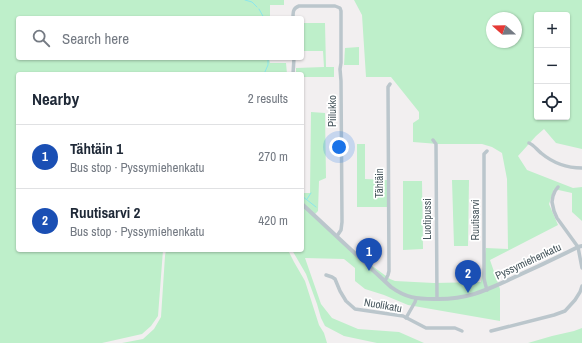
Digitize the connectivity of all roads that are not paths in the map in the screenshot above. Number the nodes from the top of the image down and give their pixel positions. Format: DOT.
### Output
graph roads {
  1 [pos="294,16"];
  2 [pos="294,60"];
  3 [pos="293,72"];
  4 [pos="390,84"];
  5 [pos="433,140"];
  6 [pos="529,143"];
  7 [pos="487,151"];
  8 [pos="582,168"];
  9 [pos="558,187"];
  10 [pos="304,206"];
  11 [pos="337,236"];
  12 [pos="580,247"];
  13 [pos="582,268"];
  14 [pos="326,275"];
  15 [pos="385,281"];
  16 [pos="582,286"];
  17 [pos="488,290"];
  18 [pos="416,299"];
  19 [pos="437,300"];
  20 [pos="406,318"];
  21 [pos="462,331"];
  22 [pos="492,331"];
  1 -- 11 [label="street, Piilukko"];
  2 -- 3 [label="street"];
  4 -- 15 [label="street, Tähtäin"];
  5 -- 19 [label="street, Luotipussi"];
  6 -- 8 [label="street"];
  7 -- 17 [label="street, Ruutisarvi"];
  9 -- 12 [label="street"];
  10 -- 11 [label="street, Pyssymiehenkatu"];
  11 -- 15 [label="street, Pyssymiehenkatu"];
  12 -- 13 [label="street"];
  12 -- 17 [label="street, Pyssymiehenkatu"];
  14 -- 20 [label="street, Nuolikatu"];
  15 -- 18 [label="street, Pyssymiehenkatu"];
  16 -- 22 [label="street"];
  17 -- 19 [label="street, Pyssymiehenkatu"];
  18 -- 19 [label="street, Pyssymiehenkatu"];
  18 -- 20 [label="street, Nuolikatu"];
  20 -- 21 [label="street, Nuolikatu"];
}
